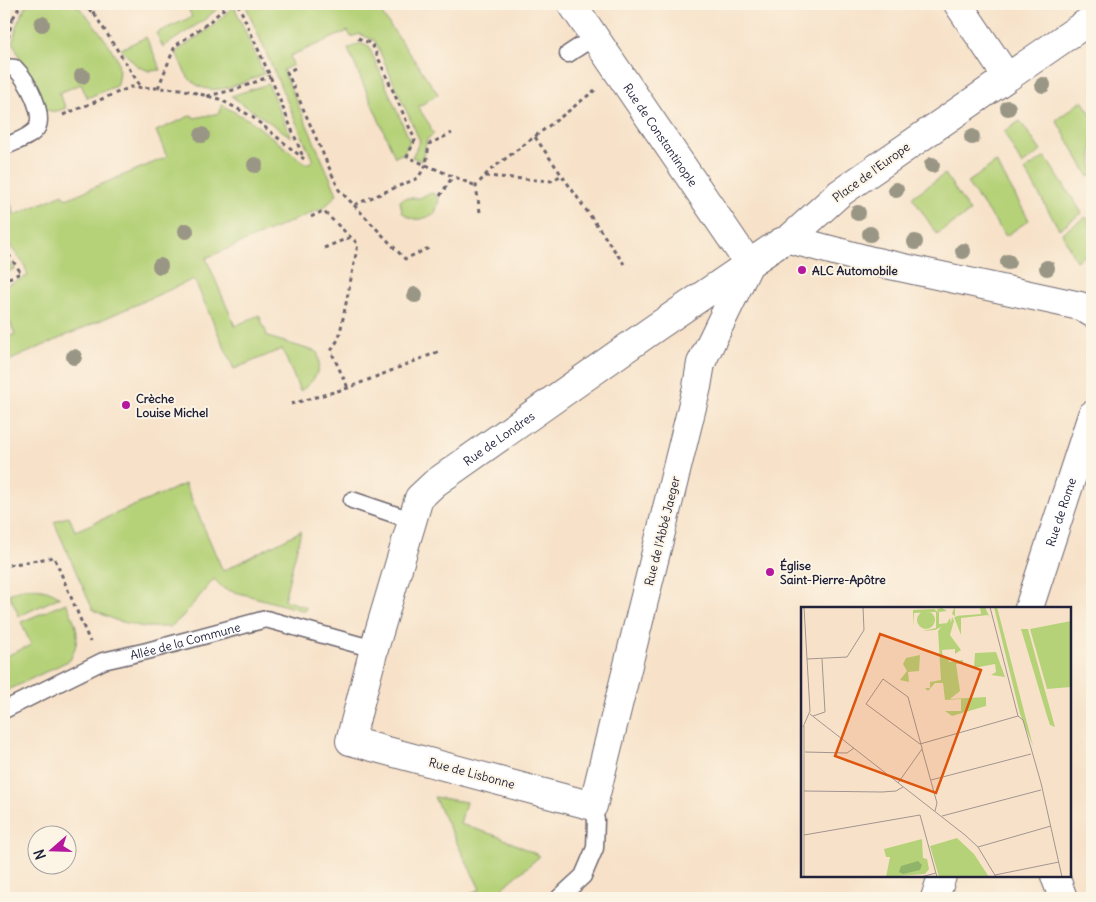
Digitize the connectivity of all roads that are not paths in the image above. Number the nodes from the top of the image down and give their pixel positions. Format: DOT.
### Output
graph roads {
  1 [pos="572,4"];
  2 [pos="958,4"];
  3 [pos="1092,19"];
  4 [pos="594,37"];
  5 [pos="568,54"];
  6 [pos="9,68"];
  7 [pos="1007,77"];
  8 [pos="4,146"];
  9 [pos="788,239"];
  10 [pos="750,264"];
  11 [pos="1092,313"];
  12 [pos="1092,415"];
  13 [pos="352,500"];
  14 [pos="411,520"];
  15 [pos="1029,607"];
  16 [pos="374,649"];
  17 [pos="4,710"];
  18 [pos="350,741"];
  19 [pos="593,806"];
  20 [pos="942,877"];
  21 [pos="1055,877"];
  22 [pos="559,898"];
  23 [pos="935,898"];
  24 [pos="1063,898"];
  1 -- 4 [label="street, Rue de Constantinople"];
  2 -- 7 [label="street"];
  3 -- 7 [label="street, Place de l'Europe"];
  4 -- 5 [label="lane"];
  4 -- 10 [label="street, Rue de Constantinople"];
  6 -- 8 [label="lane"];
  7 -- 9 [label="street, Place de l'Europe"];
  9 -- 10 [label="street, Rue de Londres"];
  9 -- 11 [label="street"];
  10 -- 14 [label="street, Rue de Londres"];
  10 -- 19 [label="street, Rue de l'Abbé Jaeger"];
  12 -- 15 [label="street, Rue de Rome"];
  13 -- 14 [label="lane"];
  14 -- 16 [label="street, Rue de Londres"];
  16 -- 17 [label="lane, Allée de la Commune"];
  16 -- 18 [label="street, Rue de Londres"];
  18 -- 19 [label="street, Rue de Lisbonne"];
  19 -- 22 [label="lane"];
  20 -- 23 [label="street"];
  21 -- 24 [label="street"];
}
